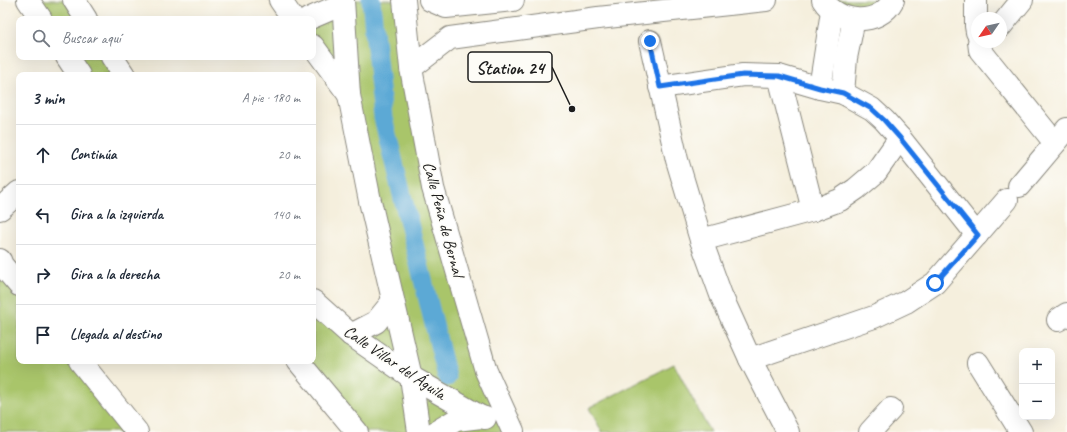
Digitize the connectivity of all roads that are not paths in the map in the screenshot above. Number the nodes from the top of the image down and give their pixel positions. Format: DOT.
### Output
graph roads {
  1 [pos="28,0"];
  2 [pos="74,0"];
  3 [pos="280,0"];
  4 [pos="404,0"];
  5 [pos="430,0"];
  6 [pos="513,0"];
  7 [pos="766,0"];
  8 [pos="893,0"];
  9 [pos="976,0"];
  10 [pos="1022,0"];
  11 [pos="343,2"];
  12 [pos="828,6"];
  13 [pos="598,9"];
  14 [pos="976,12"];
  15 [pos="39,16"];
  16 [pos="84,16"];
  17 [pos="291,16"];
  18 [pos="314,16"];
  19 [pos="854,19"];
  20 [pos="1007,19"];
  21 [pos="650,41"];
  22 [pos="986,48"];
  23 [pos="316,50"];
  24 [pos="69,60"];
  25 [pos="114,60"];
  26 [pos="411,68"];
  27 [pos="77,72"];
  28 [pos="122,72"];
  29 [pos="779,76"];
  30 [pos="660,87"];
  31 [pos="820,88"];
  32 [pos="843,93"];
  33 [pos="349,94"];
  34 [pos="1061,136"];
  35 [pos="900,138"];
  36 [pos="16,195"];
  37 [pos="0,209"];
  38 [pos="813,210"];
  39 [pos="978,235"];
  40 [pos="701,240"];
  41 [pos="0,260"];
  42 [pos="16,281"];
  43 [pos="393,301"];
  44 [pos="316,304"];
  45 [pos="351,335"];
  46 [pos="750,359"];
  47 [pos="978,363"];
  48 [pos="82,364"];
  49 [pos="300,364"];
  50 [pos="411,377"];
  51 [pos="890,410"];
  52 [pos="481,417"];
  53 [pos="514,431"];
  54 [pos="137,432"];
  55 [pos="357,432"];
  56 [pos="419,432"];
  57 [pos="436,432"];
  58 [pos="788,432"];
  59 [pos="870,432"];
  60 [pos="1021,432"];
  1 -- 15 [label="street"];
  2 -- 16 [label="street"];
  3 -- 17 [label="street"];
  4 -- 26 [label="street, Calle Peña de Bernal"];
  5 -- 6 [label="street"];
  7 -- 13 [label="street"];
  8 -- 19 [label="street"];
  9 -- 14 [label="street"];
  10 -- 20 [label="street"];
  11 -- 18 [label="street"];
  11 -- 33 [label="street"];
  12 -- 19 [label="street"];
  12 -- 31 [label="street"];
  13 -- 26 [label="street"];
  19 -- 32 [label="street"];
  21 -- 30 [label="street"];
  22 -- 34 [label="street"];
  23 -- 33 [label="street"];
  24 -- 27 [label="street"];
  25 -- 28 [label="street"];
  26 -- 53 [label="street, Calle Peña de Bernal"];
  29 -- 30 [label="street"];
  29 -- 31 [label="street"];
  29 -- 38 [label="street"];
  30 -- 40 [label="street"];
  31 -- 32 [label="street"];
  32 -- 35 [label="street"];
  33 -- 43 [label="street"];
  34 -- 39 [label="street"];
  35 -- 38 [label="street"];
  35 -- 39 [label="street"];
  36 -- 37 [label="street"];
  38 -- 40 [label="street"];
  39 -- 46 [label="street"];
  40 -- 46 [label="street"];
  41 -- 42 [label="street"];
  43 -- 45 [label="street"];
  43 -- 50 [label="street"];
  44 -- 45 [label="street, Calle Villar del Águila"];
  45 -- 50 [label="street, Calle Villar del Águila"];
  46 -- 58 [label="street"];
  47 -- 60 [label="street"];
  48 -- 54 [label="street"];
  49 -- 55 [label="street"];
  50 -- 52 [label="street, Calle Villar del Águila"];
  50 -- 56 [label="street"];
  51 -- 59 [label="street"];
  52 -- 53 [label="street"];
  52 -- 57 [label="street"];
}
